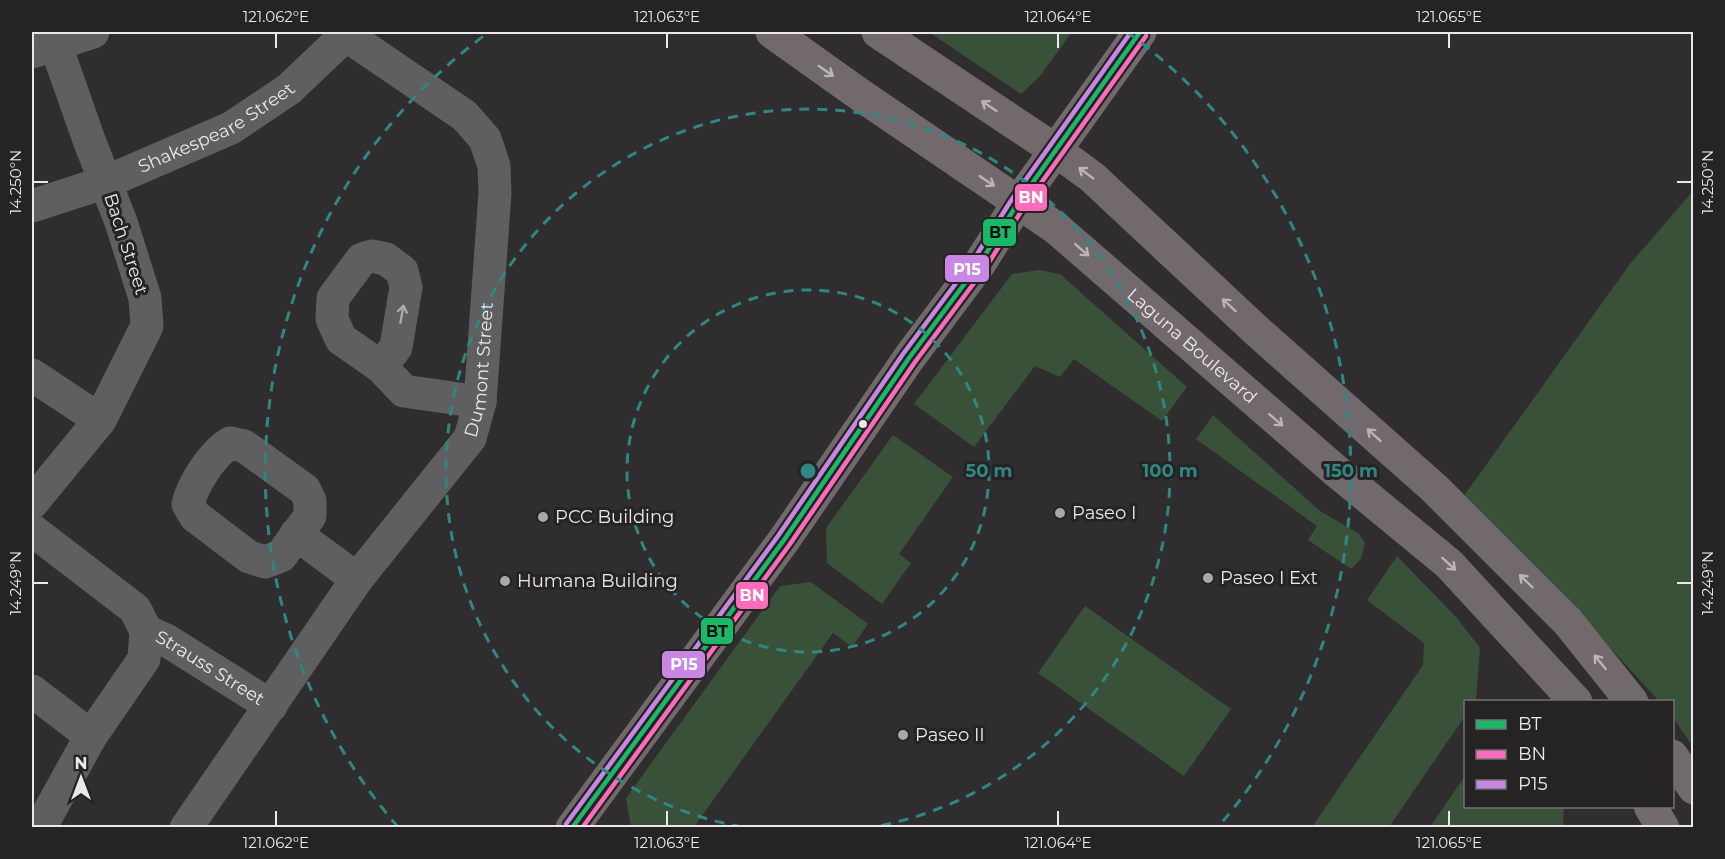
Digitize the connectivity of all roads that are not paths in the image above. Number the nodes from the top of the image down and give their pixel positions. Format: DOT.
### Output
graph roads {
  1 [pos="93,32"];
  2 [pos="772,32"];
  3 [pos="878,32"];
  4 [pos="1140,32"];
  5 [pos="347,33"];
  6 [pos="46,43"];
  7 [pos="1055,150"];
  8 [pos="106,182"];
  9 [pos="1018,203"];
  10 [pos="32,207"];
  11 [pos="381,367"];
  12 [pos="32,375"];
  13 [pos="480,402"];
  14 [pos="100,420"];
  15 [pos="32,503"];
  16 [pos="32,530"];
  17 [pos="296,534"];
  18 [pos="357,579"];
  19 [pos="1568,622"];
  20 [pos="146,631"];
  21 [pos="1534,654"];
  22 [pos="32,691"];
  23 [pos="1574,700"];
  24 [pos="1630,700"];
  25 [pos="271,706"];
  26 [pos="92,736"];
  27 [pos="1674,759"];
  28 [pos="1694,788"];
  29 [pos="1651,808"];
  30 [pos="40,828"];
  31 [pos="186,828"];
  32 [pos="572,828"];
  33 [pos="1663,828"];
  1 -- 6 [label="street"];
  2 -- 9 [label="main road, Laguna Boulevard, one-way"];
  7 -- 3 [label="main road, one-way"];
  4 -- 7 [label="main road"];
  5 -- 8 [label="street, Shakespeare Street"];
  5 -- 13 [label="street, Dumont Street"];
  6 -- 8 [label="street, Bach Street"];
  7 -- 9 [label="main road"];
  19 -- 7 [label="main road, one-way"];
  8 -- 10 [label="street, Shakespeare Street"];
  8 -- 14 [label="street, Bach Street"];
  9 -- 21 [label="main road, Laguna Boulevard, one-way"];
  9 -- 32 [label="main road"];
  11 -- 13 [label="street"];
  12 -- 14 [label="street"];
  13 -- 18 [label="street, Dumont Street"];
  14 -- 15 [label="street, Bach Street"];
  16 -- 20 [label="street, Strauss Street"];
  17 -- 18 [label="street"];
  18 -- 25 [label="street, Dumont Street"];
  19 -- 21 [label="main road"];
  24 -- 19 [label="main road, one-way"];
  20 -- 25 [label="street, Strauss Street"];
  20 -- 26 [label="street, Strauss Street"];
  21 -- 23 [label="main road, Laguna Boulevard"];
  22 -- 26 [label="street"];
  25 -- 31 [label="street, Dumont Street"];
  26 -- 30 [label="street, Strauss Street"];
  27 -- 28 [label="main road"];
  29 -- 33 [label="main road"];
}
